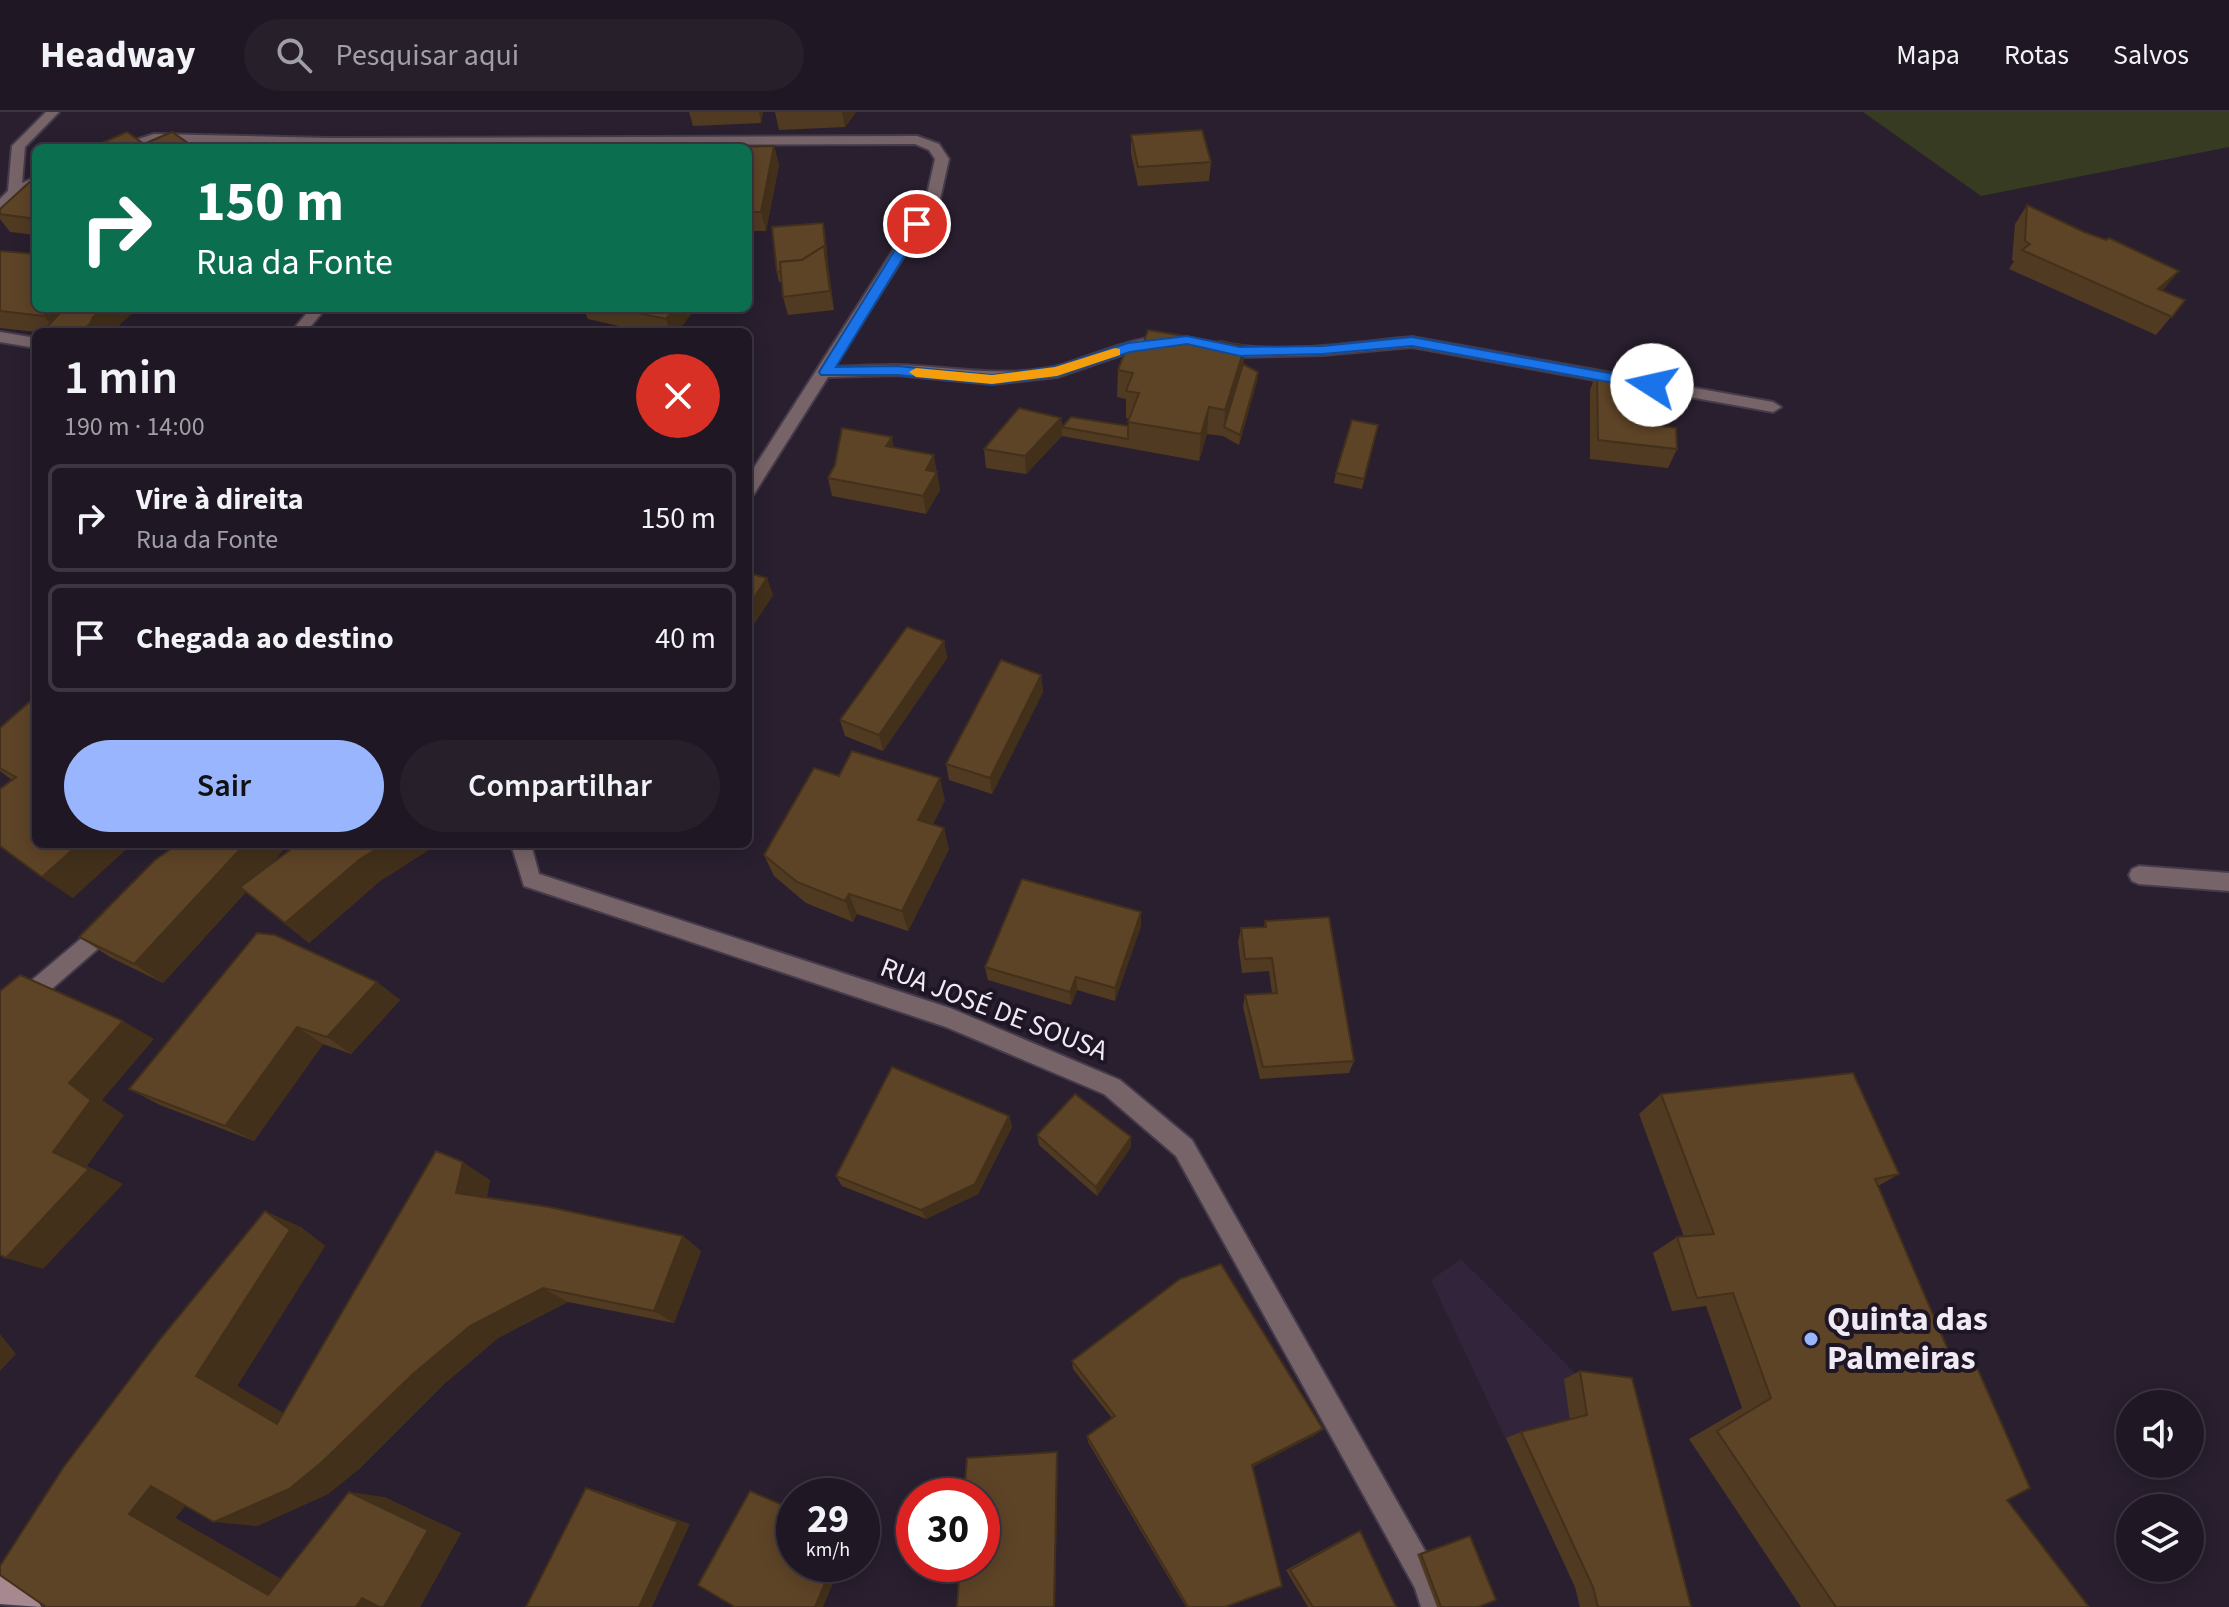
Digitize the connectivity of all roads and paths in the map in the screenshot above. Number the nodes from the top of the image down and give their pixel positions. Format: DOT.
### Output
graph roads {
  1 [pos="52,112"];
  2 [pos="132,144"];
  3 [pos="32,183"];
  4 [pos="15,192"];
  5 [pos="0,206"];
  6 [pos="316,312"];
  7 [pos="302,328"];
  8 [pos="0,337"];
  9 [pos="32,342"];
  10 [pos="826,372"];
  11 [pos="1773,407"];
  12 [pos="752,484"];
  13 [pos="522,848"];
  14 [pos="2139,875"];
  15 [pos="2229,882"];
  16 [pos="123,915"];
  17 [pos="0,1020"];
  18 [pos="0,1588"];
  19 [pos="27,1607"];
  20 [pos="1435,1607"];
  1 -- 4 [label="street"];
  2 -- 10 [label="street"];
  3 -- 4 [label="street"];
  4 -- 5 [label="street"];
  6 -- 7 [label="street"];
  8 -- 9 [label="street"];
  10 -- 11 [label="street"];
  10 -- 12 [label="street"];
  13 -- 20 [label="street, RUA JOSÉ DE SOUSA"];
  14 -- 15 [label="street"];
  16 -- 17 [label="street"];
  18 -- 19 [label="main road"];
}
